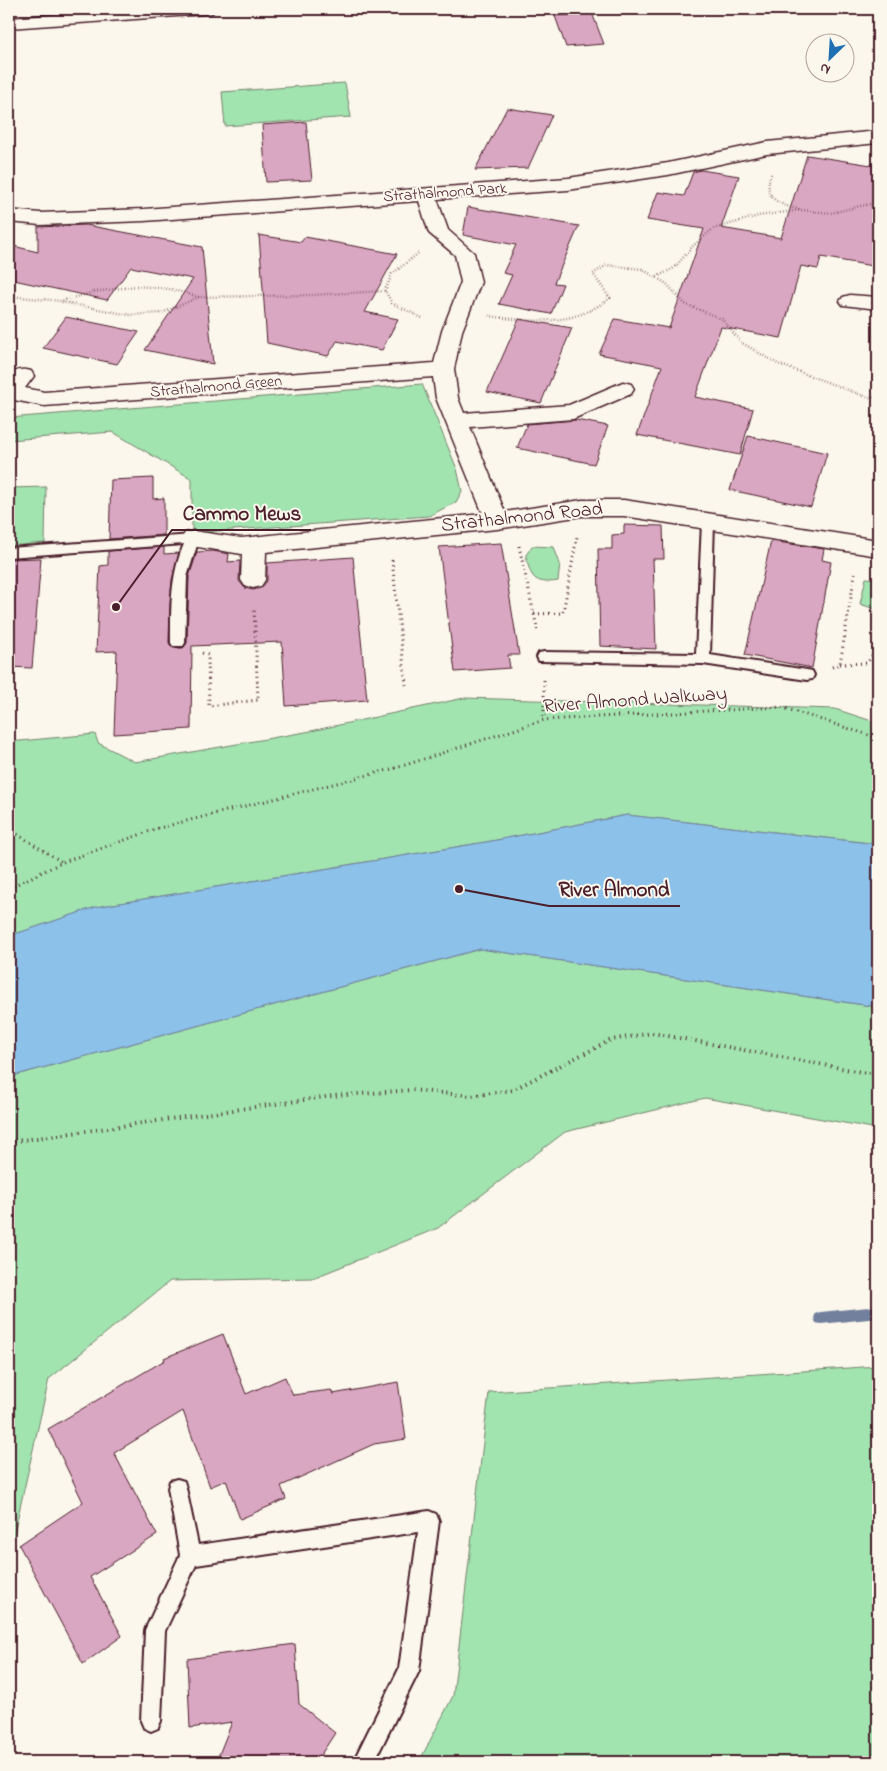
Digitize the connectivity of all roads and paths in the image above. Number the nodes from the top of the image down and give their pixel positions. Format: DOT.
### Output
graph roads {
  1 [pos="206,9"];
  2 [pos="9,23"];
  3 [pos="878,137"];
  4 [pos="767,148"];
  5 [pos="426,194"];
  6 [pos="878,202"];
  7 [pos="801,210"];
  8 [pos="9,216"];
  9 [pos="446,239"];
  10 [pos="656,277"];
  11 [pos="385,291"];
  12 [pos="9,296"];
  13 [pos="199,297"];
  14 [pos="61,301"];
  15 [pos="850,301"];
  16 [pos="878,303"];
  17 [pos="459,311"];
  18 [pos="452,331"];
  19 [pos="442,369"];
  20 [pos="23,376"];
  21 [pos="623,389"];
  22 [pos="878,398"];
  23 [pos="456,421"];
  24 [pos="582,508"];
  25 [pos="505,519"];
  26 [pos="708,522"];
  27 [pos="389,532"];
  28 [pos="193,539"];
  29 [pos="254,544"];
  30 [pos="869,547"];
  31 [pos="9,553"];
  32 [pos="253,580"];
  33 [pos="534,614"];
  34 [pos="178,643"];
  35 [pos="878,648"];
  36 [pos="544,657"];
  37 [pos="703,659"];
  38 [pos="840,664"];
  39 [pos="808,675"];
  40 [pos="406,685"];
  41 [pos="544,720"];
  42 [pos="878,738"];
  43 [pos="9,830"];
  44 [pos="63,862"];
  45 [pos="9,888"];
  46 [pos="878,1075"];
  47 [pos="9,1142"];
  48 [pos="177,1488"];
  49 [pos="190,1556"];
  50 [pos="151,1721"];
  51 [pos="363,1762"];
  1 -- 2 [label="street"];
  3 -- 4 [label="street, Strathalmond Park"];
  4 -- 5 [label="street, Strathalmond Park"];
  4 -- 7 [label="path"];
  5 -- 8 [label="street, Strathalmond Park"];
  5 -- 9 [label="street"];
  6 -- 7 [label="path"];
  7 -- 10 [label="path"];
  9 -- 11 [label="path"];
  9 -- 17 [label="street"];
  10 -- 17 [label="path"];
  10 -- 22 [label="path"];
  11 -- 13 [label="path"];
  11 -- 18 [label="path"];
  12 -- 14 [label="path"];
  13 -- 14 [label="path"];
  13 -- 14 [label="path"];
  15 -- 16 [label="street"];
  17 -- 18 [label="street"];
  18 -- 19 [label="street"];
  19 -- 20 [label="street, Strathalmond Green"];
  19 -- 23 [label="street"];
  21 -- 23 [label="street"];
  23 -- 25 [label="street"];
  24 -- 25 [label="street, Strathalmond Road"];
  24 -- 26 [label="street, Strathalmond Road"];
  24 -- 33 [label="path"];
  25 -- 27 [label="street, Strathalmond Road"];
  25 -- 33 [label="path"];
  26 -- 30 [label="street, Strathalmond Road"];
  26 -- 37 [label="lane"];
  27 -- 29 [label="street, Strathalmond Road"];
  27 -- 40 [label="path"];
  28 -- 29 [label="street, Strathalmond Road"];
  28 -- 31 [label="lane, Strathalmond Road"];
  28 -- 34 [label="lane"];
  29 -- 32 [label="street"];
  30 -- 38 [label="path"];
  32 -- 34 [label="path"];
  33 -- 36 [label="path"];
  35 -- 38 [label="path"];
  36 -- 37 [label="lane"];
  36 -- 41 [label="path"];
  37 -- 39 [label="lane"];
  38 -- 39 [label="path"];
  41 -- 42 [label="path, River Almond Walkway"];
  41 -- 44 [label="path, River Almond Walkway"];
  43 -- 44 [label="path"];
  44 -- 45 [label="path"];
  46 -- 47 [label="path"];
  48 -- 49 [label="lane"];
  49 -- 50 [label="lane"];
  49 -- 51 [label="lane"];
}
